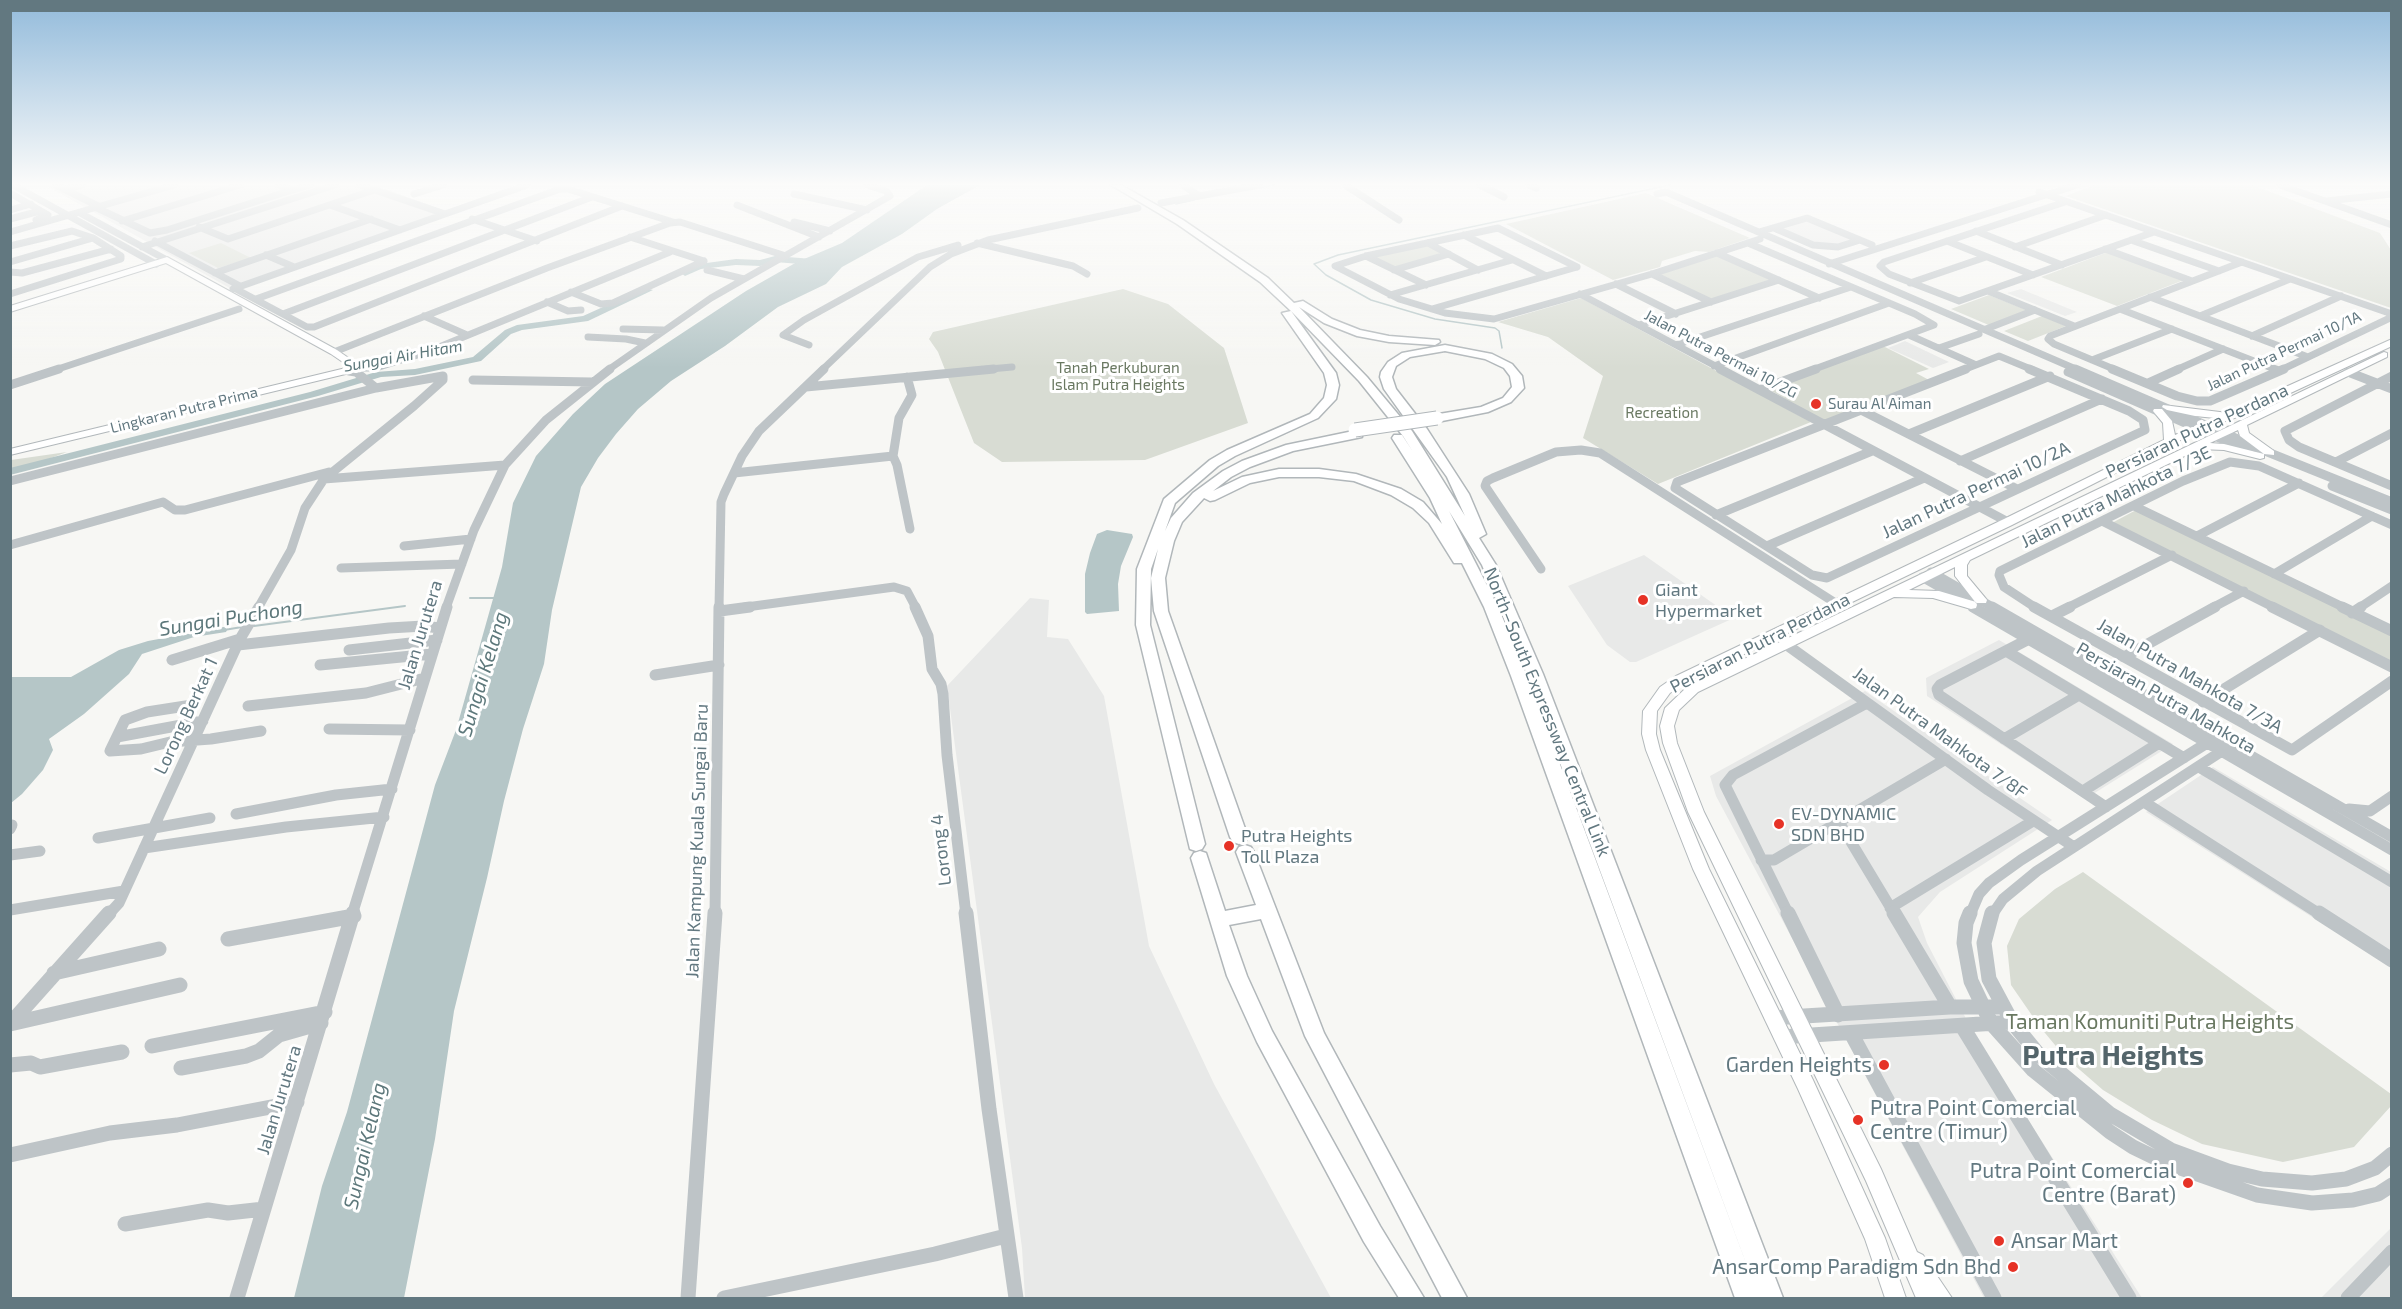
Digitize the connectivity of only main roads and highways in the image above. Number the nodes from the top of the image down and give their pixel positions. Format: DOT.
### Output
graph roads {
  1 [pos="1204,246"];
  2 [pos="1215,246"];
  3 [pos="162,264"];
  4 [pos="142,270"];
  5 [pos="1264,280"];
  6 [pos="10,311"];
  7 [pos="1287,313"];
  8 [pos="2391,342"];
  9 [pos="2391,351"];
  10 [pos="353,370"];
  11 [pos="2240,418"];
  12 [pos="1438,420"];
  13 [pos="1356,432"];
  14 [pos="2170,441"];
  15 [pos="2198,446"];
  16 [pos="10,450"];
  17 [pos="1163,519"];
  18 [pos="1167,542"];
  19 [pos="1937,554"];
  20 [pos="1967,555"];
  21 [pos="1490,565"];
  22 [pos="1924,573"];
  23 [pos="1886,587"];
  24 [pos="1488,598"];
  25 [pos="1267,910"];
  26 [pos="1218,920"];
  27 [pos="1905,1249"];
  28 [pos="1412,1299"];
  29 [pos="1455,1299"];
  30 [pos="1747,1299"];
  31 [pos="1771,1299"];
  32 [pos="1895,1299"];
  33 [pos="1926,1299"];
  34 [pos="1941,1299"];
  1 -- 7 [label="highway, North–South Expressway Central Link"];
  2 -- 5 [label="highway, North–South Expressway Central Link"];
  3 -- 4 [label="main road"];
  3 -- 4 [label="main road"];
  3 -- 10 [label="main road"];
  3 -- 10 [label="main road"];
  4 -- 6 [label="main road"];
  5 -- 12 [label="highway"];
  5 -- 21 [label="highway, North–South Expressway Central Link"];
  7 -- 17 [label="highway"];
  7 -- 24 [label="highway, North–South Expressway Central Link"];
  8 -- 11 [label="main road, Persiaran Putra Perdana"];
  9 -- 11 [label="main road, Persiaran Putra Perdana"];
  10 -- 16 [label="main road, Lingkaran Putra Prima"];
  11 -- 14 [label="main road, Persiaran Putra Perdana"];
  11 -- 14 [label="main road"];
  11 -- 15 [label="main road, Persiaran Putra Perdana"];
  11 -- 15 [label="main road"];
  12 -- 13 [label="highway"];
  12 -- 21 [label="highway"];
  13 -- 17 [label="highway"];
  13 -- 18 [label="highway"];
  14 -- 19 [label="main road, Persiaran Putra Perdana"];
  15 -- 20 [label="main road, Persiaran Putra Perdana"];
  17 -- 26 [label="highway"];
  18 -- 24 [label="highway"];
  18 -- 25 [label="highway"];
  19 -- 22 [label="main road"];
  19 -- 23 [label="main road, Persiaran Putra Perdana"];
  20 -- 22 [label="main road, Persiaran Putra Perdana"];
  20 -- 23 [label="main road"];
  21 -- 31 [label="highway, North–South Expressway Central Link"];
  22 -- 23 [label="main road, Persiaran Putra Perdana"];
  23 -- 27 [label="main road, Persiaran Putra Perdana"];
  23 -- 32 [label="main road, Persiaran Putra Perdana"];
  24 -- 30 [label="highway, North–South Expressway Central Link"];
  25 -- 26 [label="highway"];
  25 -- 29 [label="highway"];
  26 -- 28 [label="highway"];
  27 -- 33 [label="main road, Persiaran Putra Perdana"];
  27 -- 34 [label="main road"];
}
